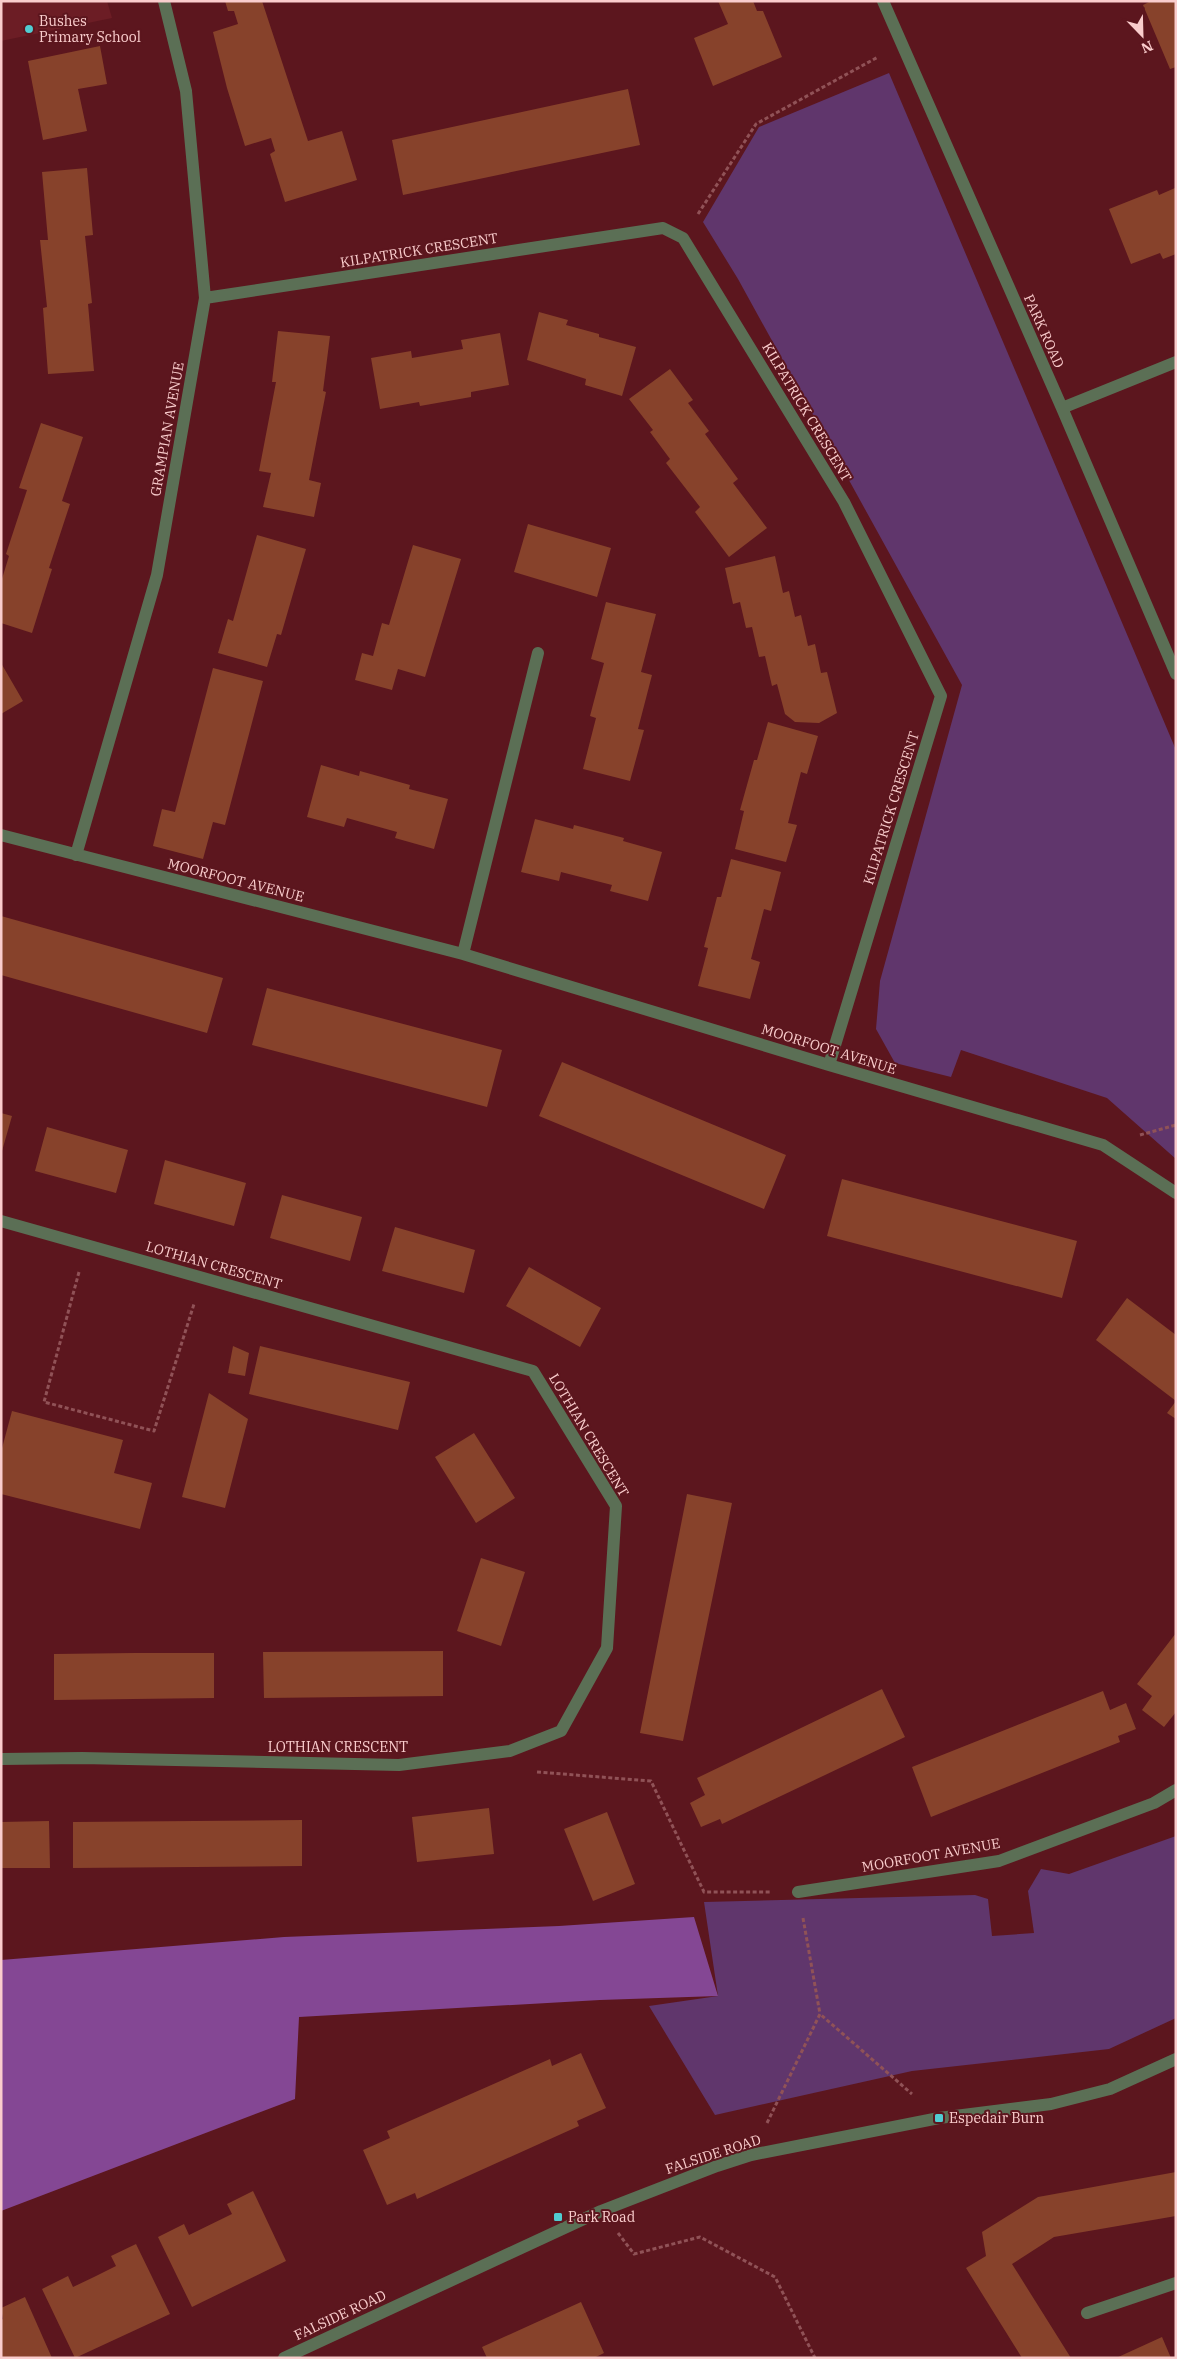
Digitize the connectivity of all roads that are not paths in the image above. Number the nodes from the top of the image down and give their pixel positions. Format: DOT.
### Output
graph roads {
  1 [pos="164,1"];
  2 [pos="883,1"];
  3 [pos="205,298"];
  4 [pos="1176,362"];
  5 [pos="1062,408"];
  6 [pos="538,653"];
  7 [pos="1176,674"];
  8 [pos="1,835"];
  9 [pos="76,854"];
  10 [pos="463,954"];
  11 [pos="829,1065"];
  12 [pos="1176,1193"];
  13 [pos="1,1220"];
  14 [pos="1,1759"];
  15 [pos="1176,1790"];
  16 [pos="798,1892"];
  17 [pos="1176,2059"];
  18 [pos="1176,2283"];
  19 [pos="1087,2313"];
  20 [pos="284,2358"];
  1 -- 3 [label="street, GRAMPIAN AVENUE"];
  2 -- 5 [label="street, PARK ROAD"];
  3 -- 9 [label="street, GRAMPIAN AVENUE"];
  3 -- 11 [label="street, KILPATRICK CRESCENT"];
  4 -- 5 [label="street"];
  5 -- 7 [label="street, PARK ROAD"];
  6 -- 10 [label="street"];
  8 -- 9 [label="street, MOORFOOT AVENUE"];
  9 -- 10 [label="street, MOORFOOT AVENUE"];
  10 -- 11 [label="street, MOORFOOT AVENUE"];
  11 -- 12 [label="street, MOORFOOT AVENUE"];
  13 -- 14 [label="street, LOTHIAN CRESCENT"];
  15 -- 16 [label="street, MOORFOOT AVENUE"];
  17 -- 20 [label="street, FALSIDE ROAD"];
  18 -- 19 [label="street"];
}
